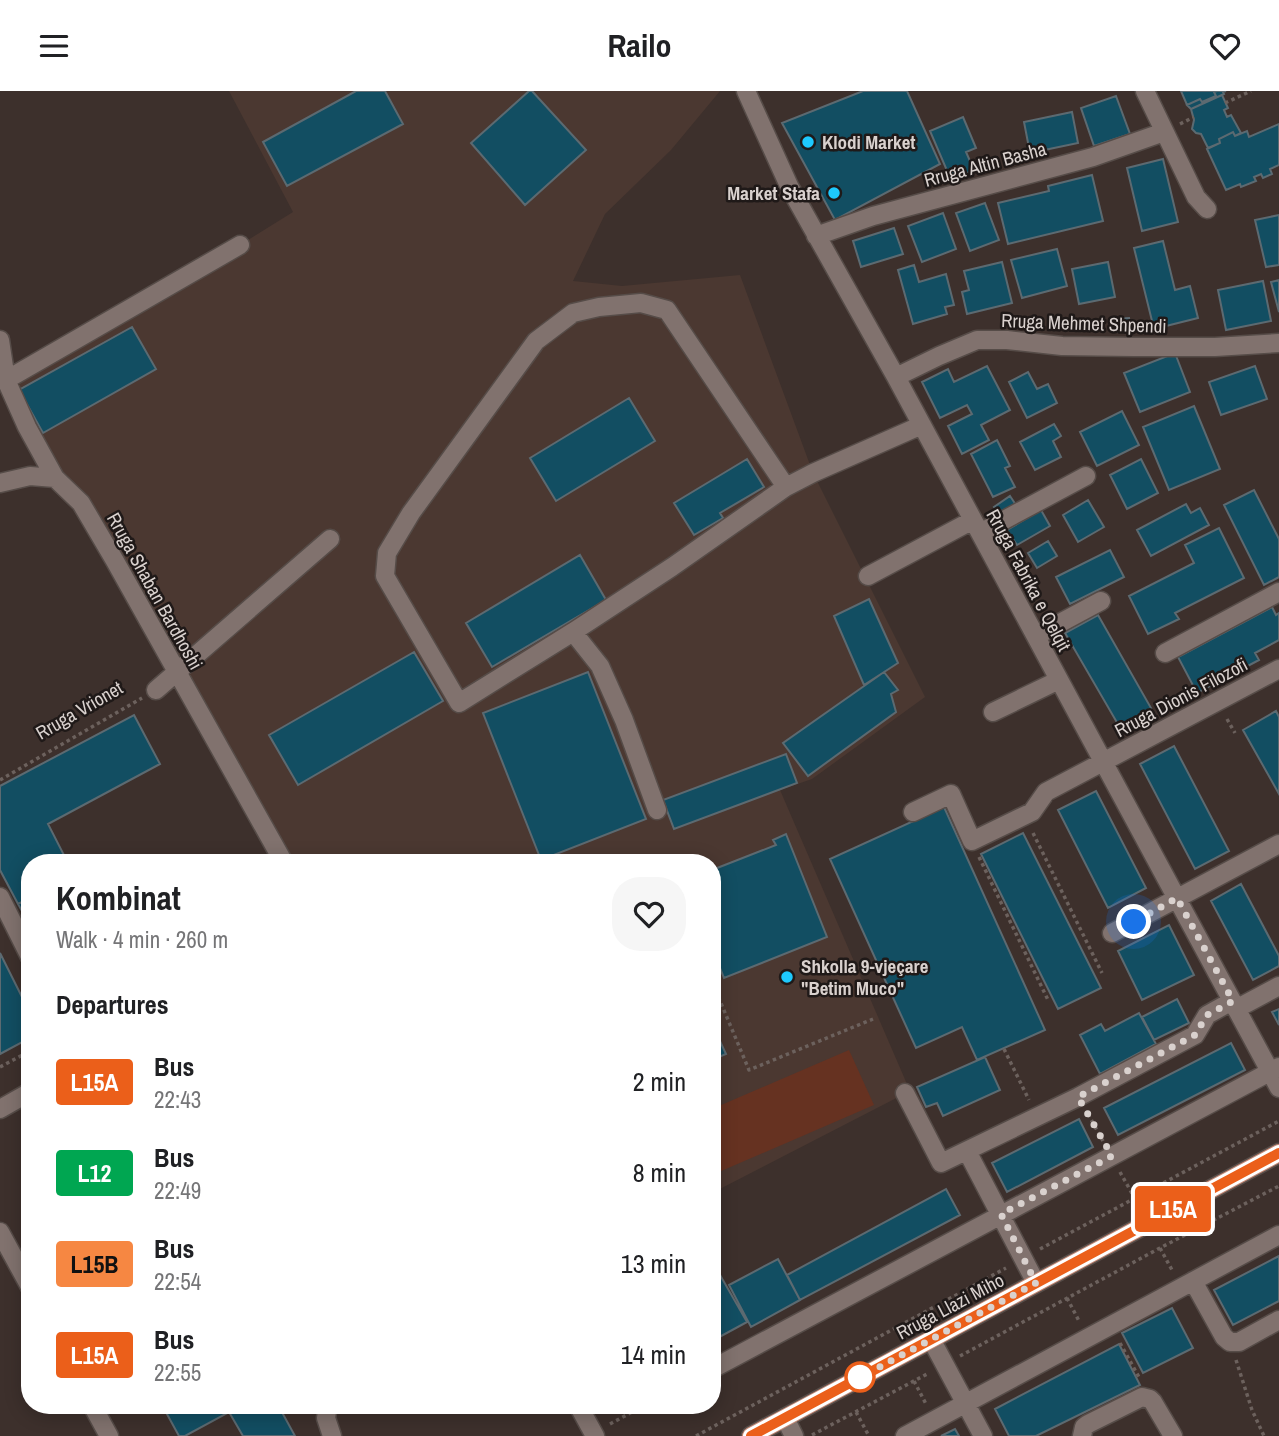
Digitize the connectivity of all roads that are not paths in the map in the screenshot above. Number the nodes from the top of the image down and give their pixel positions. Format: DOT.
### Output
graph roads {
  1 [pos="746,91"];
  2 [pos="1145,91"];
  3 [pos="1164,132"];
  4 [pos="1207,209"];
  5 [pos="816,236"];
  6 [pos="240,245"];
  7 [pos="0,340"];
  8 [pos="1279,343"];
  9 [pos="896,377"];
  10 [pos="6,380"];
  11 [pos="922,425"];
  12 [pos="1086,476"];
  13 [pos="55,478"];
  14 [pos="0,484"];
  15 [pos="786,487"];
  16 [pos="976,527"];
  17 [pos="330,539"];
  18 [pos="868,576"];
  19 [pos="1279,592"];
  20 [pos="1101,601"];
  21 [pos="573,632"];
  22 [pos="1036,636"];
  23 [pos="1165,653"];
  24 [pos="1279,669"];
  25 [pos="176,672"];
  26 [pos="1059,680"];
  27 [pos="156,690"];
  28 [pos="993,712"];
  29 [pos="1104,762"];
  30 [pos="657,810"];
  31 [pos="913,812"];
  32 [pos="1279,844"];
  33 [pos="279,854"];
  34 [pos="0,897"];
  35 [pos="1177,898"];
  36 [pos="1112,933"];
  37 [pos="21,939"];
  38 [pos="1279,986"];
  39 [pos="1234,1005"];
  40 [pos="1275,1069"];
  41 [pos="1279,1088"];
  42 [pos="905,1093"];
  43 [pos="21,1097"];
  44 [pos="0,1109"];
  45 [pos="967,1150"];
  46 [pos="1279,1153"];
  47 [pos="1001,1214"];
  48 [pos="0,1232"];
  49 [pos="1279,1234"];
  50 [pos="21,1270"];
  51 [pos="1036,1283"];
  52 [pos="1188,1284"];
  53 [pos="1279,1320"];
  54 [pos="931,1339"];
  55 [pos="721,1364"];
  56 [pos="966,1403"];
  57 [pos="97,1414"];
  58 [pos="327,1414"];
  59 [pos="583,1414"];
  60 [pos="785,1418"];
  61 [pos="594,1435"];
  62 [pos="109,1436"];
  63 [pos="332,1436"];
  64 [pos="751,1436"];
  65 [pos="794,1436"];
  66 [pos="905,1436"];
  67 [pos="984,1436"];
  68 [pos="1082,1436"];
  69 [pos="1172,1436"];
  1 -- 5 [label="street, Rruga Fabrika e Qelqit"];
  2 -- 3 [label="street"];
  3 -- 4 [label="street"];
  3 -- 5 [label="street, Rruga Altin Basha"];
  5 -- 9 [label="street, Rruga Fabrika e Qelqit"];
  6 -- 10 [label="street"];
  7 -- 10 [label="street, Rruga Shaban Bardhoshi"];
  8 -- 9 [label="street, Rruga Mehmet Shpendi"];
  9 -- 11 [label="street, Rruga Fabrika e Qelqit"];
  10 -- 13 [label="street, Rruga Shaban Bardhoshi"];
  11 -- 15 [label="street"];
  11 -- 16 [label="street, Rruga Fabrika e Qelqit"];
  12 -- 16 [label="street"];
  13 -- 14 [label="street"];
  13 -- 25 [label="street, Rruga Shaban Bardhoshi"];
  15 -- 21 [label="street"];
  15 -- 21 [label="street"];
  16 -- 18 [label="street"];
  16 -- 22 [label="street, Rruga Fabrika e Qelqit"];
  17 -- 25 [label="street"];
  19 -- 23 [label="street"];
  20 -- 22 [label="street"];
  21 -- 30 [label="street"];
  22 -- 26 [label="street, Rruga Fabrika e Qelqit"];
  24 -- 29 [label="street, Rruga Dionis Filozofi"];
  25 -- 27 [label="street"];
  25 -- 33 [label="street, Rruga Shaban Bardhoshi"];
  26 -- 28 [label="street"];
  26 -- 29 [label="street, Rruga Fabrika e Qelqit"];
  29 -- 31 [label="street, Rruga Dionis Filozofi"];
  29 -- 35 [label="street, Rruga Fabrika e Qelqit"];
  32 -- 35 [label="street"];
  34 -- 37 [label="street"];
  35 -- 36 [label="street"];
  35 -- 39 [label="street, Rruga Fabrika e Qelqit"];
  38 -- 39 [label="street"];
  39 -- 40 [label="street, Rruga Fabrika e Qelqit"];
  39 -- 45 [label="street"];
  40 -- 41 [label="street, Rruga Fabrika e Qelqit"];
  40 -- 47 [label="street"];
  42 -- 45 [label="street"];
  43 -- 44 [label="street"];
  45 -- 47 [label="street"];
  46 -- 51 [label="main road, Rruga Llazi Miho"];
  47 -- 51 [label="street"];
  47 -- 55 [label="street"];
  48 -- 50 [label="street"];
  49 -- 52 [label="street"];
  51 -- 54 [label="main road, Rruga Llazi Miho"];
  52 -- 53 [label="street"];
  52 -- 56 [label="street"];
  54 -- 56 [label="street"];
  54 -- 60 [label="main road, Rruga Llazi Miho"];
  56 -- 66 [label="street"];
  56 -- 67 [label="street"];
  57 -- 62 [label="street"];
  58 -- 63 [label="street"];
  59 -- 61 [label="street"];
  60 -- 64 [label="main road, Rruga Llazi Miho"];
  60 -- 65 [label="street"];
  68 -- 69 [label="street"];
}
